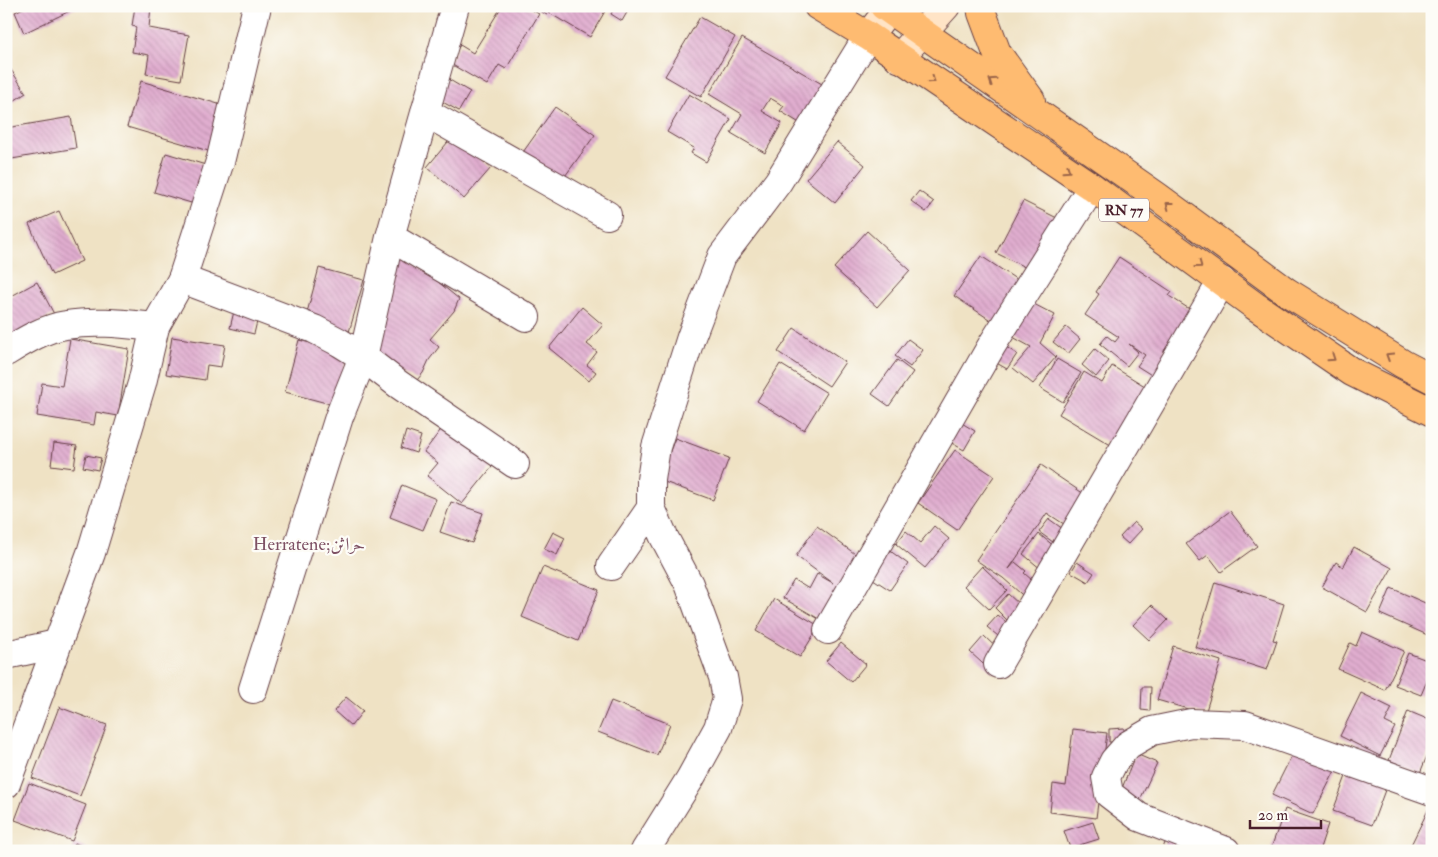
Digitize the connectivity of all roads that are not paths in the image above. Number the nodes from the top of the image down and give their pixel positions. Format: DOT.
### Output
graph roads {
  1 [pos="257,6"];
  2 [pos="454,6"];
  3 [pos="818,6"];
  4 [pos="946,6"];
  5 [pos="981,6"];
  6 [pos="888,7"];
  7 [pos="922,32"];
  8 [pos="868,36"];
  9 [pos="900,58"];
  10 [pos="425,112"];
  11 [pos="1044,117"];
  12 [pos="1092,187"];
  13 [pos="607,215"];
  14 [pos="390,237"];
  15 [pos="182,279"];
  16 [pos="1222,281"];
  17 [pos="526,318"];
  18 [pos="155,327"];
  19 [pos="6,352"];
  20 [pos="363,357"];
  21 [pos="1432,379"];
  22 [pos="1432,412"];
  23 [pos="515,464"];
  24 [pos="651,508"];
  25 [pos="611,566"];
  26 [pos="828,630"];
  27 [pos="57,644"];
  28 [pos="6,655"];
  29 [pos="998,664"];
  30 [pos="253,690"];
  31 [pos="6,784"];
  32 [pos="1432,791"];
  33 [pos="645,851"];
  34 [pos="1226,851"];
  1 -- 15 [label="street"];
  2 -- 10 [label="street"];
  3 -- 8 [label="main road, RN 77"];
  4 -- 7 [label="main road"];
  5 -- 11 [label="main road"];
  6 -- 7 [label="main road, RN 77"];
  6 -- 8 [label="main road"];
  7 -- 9 [label="main road"];
  11 -- 7 [label="main road, RN 77, one-way"];
  8 -- 9 [label="main road, RN 77"];
  8 -- 24 [label="street"];
  9 -- 12 [label="main road, RN 77, one-way"];
  10 -- 13 [label="street"];
  10 -- 14 [label="street"];
  21 -- 11 [label="main road, RN 77, one-way"];
  12 -- 16 [label="main road, RN 77, one-way"];
  12 -- 26 [label="street"];
  14 -- 17 [label="street"];
  14 -- 20 [label="street"];
  15 -- 18 [label="street"];
  15 -- 20 [label="street"];
  16 -- 22 [label="main road, RN 77, one-way"];
  16 -- 29 [label="street"];
  18 -- 19 [label="street"];
  18 -- 27 [label="street"];
  20 -- 23 [label="street"];
  20 -- 30 [label="street"];
  24 -- 25 [label="street"];
  24 -- 33 [label="street"];
  27 -- 28 [label="street"];
  27 -- 31 [label="street"];
  32 -- 34 [label="street"];
}
